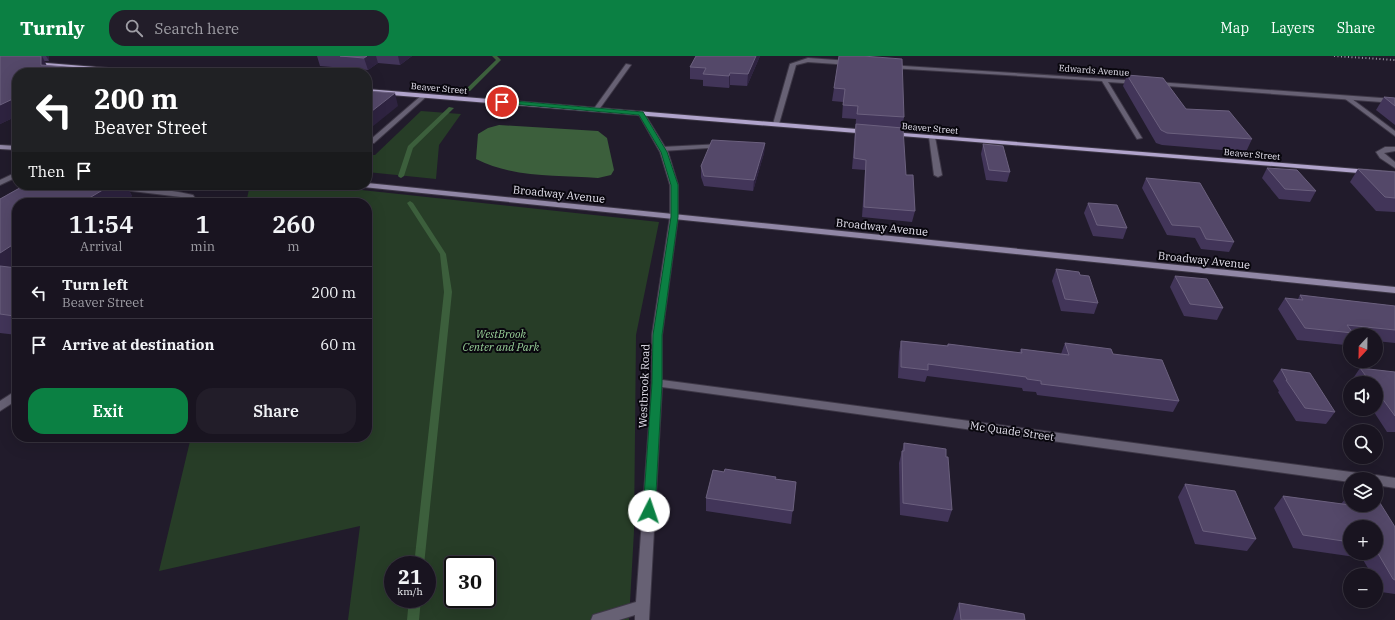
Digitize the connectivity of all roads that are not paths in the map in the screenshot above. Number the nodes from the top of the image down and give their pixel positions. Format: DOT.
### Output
graph roads {
  1 [pos="854,63"];
  2 [pos="31,64"];
  3 [pos="628,65"];
  4 [pos="885,66"];
  5 [pos="82,68"];
  6 [pos="1104,80"];
  7 [pos="1142,83"];
  8 [pos="1150,83"];
  9 [pos="372,91"];
  10 [pos="424,96"];
  11 [pos="1346,97"];
  12 [pos="1395,101"];
  13 [pos="596,110"];
  14 [pos="641,113"];
  15 [pos="776,124"];
  16 [pos="878,133"];
  17 [pos="885,133"];
  18 [pos="1395,134"];
  19 [pos="932,137"];
  20 [pos="1139,138"];
  21 [pos="372,142"];
  22 [pos="728,146"];
  23 [pos="0,147"];
  24 [pos="12,148"];
  25 [pos="662,149"];
  26 [pos="1395,149"];
  27 [pos="1395,166"];
  28 [pos="1395,174"];
  29 [pos="938,175"];
  30 [pos="12,177"];
  31 [pos="0,183"];
  32 [pos="372,186"];
  33 [pos="140,190"];
  34 [pos="191,198"];
  35 [pos="674,217"];
  36 [pos="1395,290"];
  37 [pos="657,383"];
  38 [pos="12,398"];
  39 [pos="0,407"];
  40 [pos="1343,476"];
  41 [pos="1383,481"];
  42 [pos="1395,483"];
  43 [pos="642,613"];
  44 [pos="598,620"];
  1 -- 15 [label="street"];
  2 -- 5 [label="main road"];
  3 -- 13 [label="street"];
  4 -- 6 [label="street, Edwards Avenue"];
  6 -- 7 [label="street, Edwards Avenue"];
  6 -- 20 [label="street"];
  8 -- 11 [label="street"];
  9 -- 10 [label="main road, Beaver Street"];
  10 -- 13 [label="main road, Beaver Street"];
  10 -- 21 [label="street"];
  11 -- 12 [label="street"];
  11 -- 18 [label="street"];
  13 -- 14 [label="main road, Beaver Street"];
  14 -- 15 [label="main road, Beaver Street"];
  14 -- 25 [label="street, Westbrook Road"];
  15 -- 16 [label="main road, Beaver Street"];
  17 -- 19 [label="main road, Beaver Street"];
  19 -- 28 [label="main road, Beaver Street"];
  19 -- 29 [label="street"];
  22 -- 25 [label="street"];
  23 -- 24 [label="street"];
  25 -- 35 [label="street, Westbrook Road"];
  26 -- 27 [label="street"];
  30 -- 31 [label="street"];
  32 -- 35 [label="street, Broadway Avenue"];
  33 -- 34 [label="street"];
  35 -- 36 [label="street, Broadway Avenue"];
  35 -- 37 [label="street, Westbrook Road"];
  37 -- 40 [label="street, Mc Quade Street"];
  37 -- 43 [label="street, Westbrook Road"];
  38 -- 39 [label="street"];
  41 -- 42 [label="street"];
  43 -- 44 [label="street"];
}
